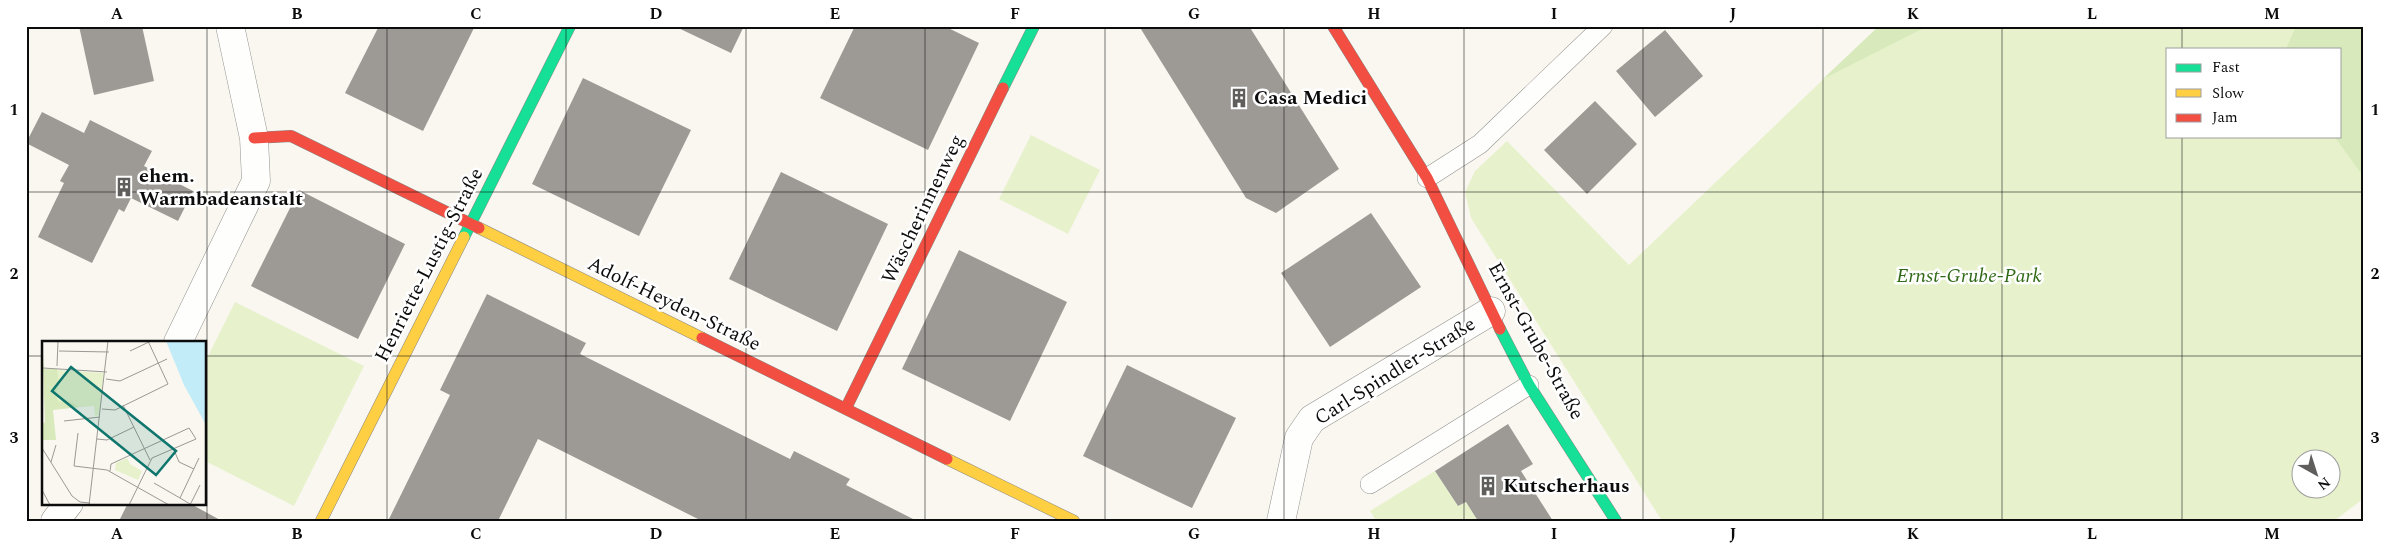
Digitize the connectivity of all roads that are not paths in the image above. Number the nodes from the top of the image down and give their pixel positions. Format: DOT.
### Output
graph roads {
  1 [pos="230,26"];
  2 [pos="570,26"];
  3 [pos="1034,26"];
  4 [pos="1333,26"];
  5 [pos="1603,26"];
  6 [pos="254,138"];
  7 [pos="1427,178"];
  8 [pos="470,225"];
  9 [pos="1491,311"];
  10 [pos="178,341"];
  11 [pos="1529,385"];
  12 [pos="846,408"];
  13 [pos="1370,484"];
  14 [pos="68,504"];
  15 [pos="55,521"];
  16 [pos="321,521"];
  17 [pos="1074,521"];
  18 [pos="1281,521"];
  19 [pos="1616,521"];
  1 -- 6 [label="street"];
  2 -- 8 [label="street, Henriette-Lustig-Straße"];
  3 -- 12 [label="street, Wäscherinnenweg"];
  4 -- 7 [label="street, Ernst-Grube-Straße"];
  5 -- 7 [label="lane"];
  6 -- 8 [label="street, Adolf-Heyden-Straße"];
  6 -- 10 [label="street"];
  7 -- 9 [label="street, Ernst-Grube-Straße"];
  8 -- 12 [label="street, Adolf-Heyden-Straße"];
  8 -- 16 [label="street, Henriette-Lustig-Straße"];
  9 -- 11 [label="street, Ernst-Grube-Straße"];
  9 -- 18 [label="street, Carl-Spindler-Straße"];
  11 -- 13 [label="lane"];
  11 -- 19 [label="street, Ernst-Grube-Straße"];
  12 -- 17 [label="street, Adolf-Heyden-Straße"];
  14 -- 15 [label="street"];
}
